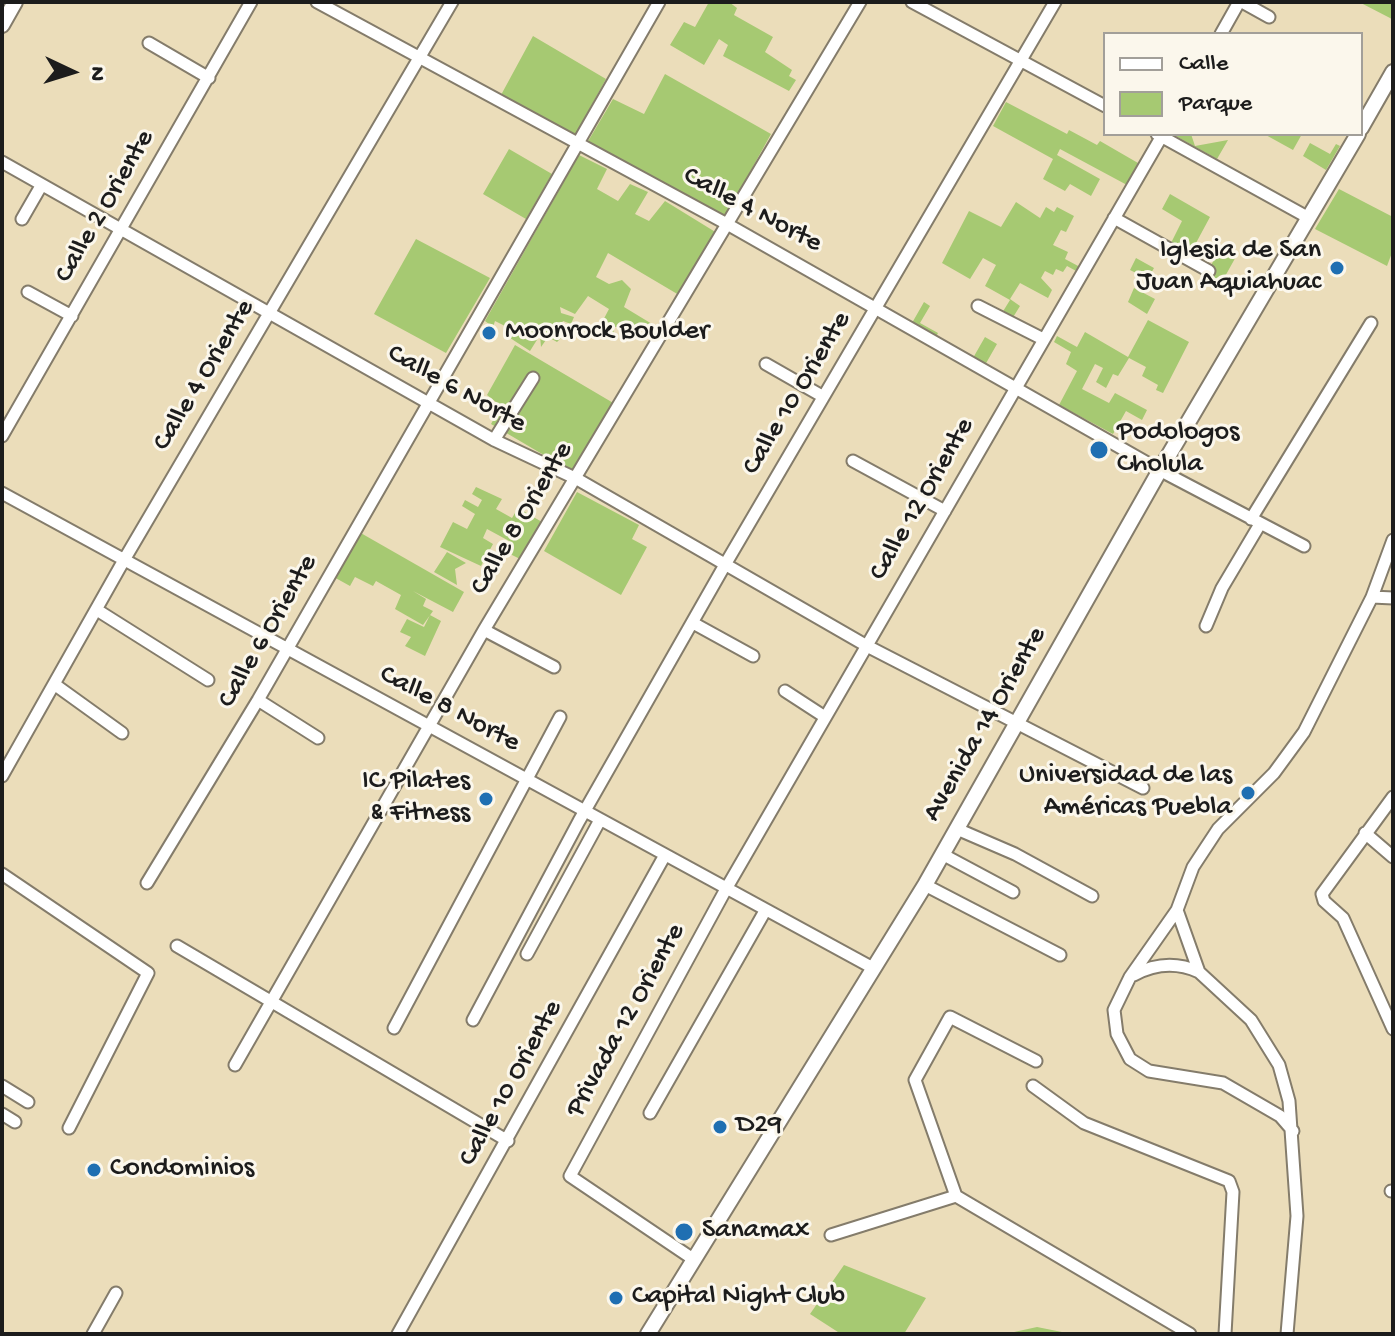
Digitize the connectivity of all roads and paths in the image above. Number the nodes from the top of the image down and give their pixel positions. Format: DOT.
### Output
graph roads {
  1 [pos="15,2"];
  2 [pos="251,2"];
  3 [pos="317,2"];
  4 [pos="452,2"];
  5 [pos="659,2"];
  6 [pos="860,2"];
  7 [pos="912,2"];
  8 [pos="1055,2"];
  9 [pos="1240,2"];
  10 [pos="1269,17"];
  11 [pos="2,25"];
  12 [pos="1222,32"];
  13 [pos="149,43"];
  14 [pos="419,58"];
  15 [pos="1021,61"];
  16 [pos="1393,72"];
  17 [pos="209,78"];
  18 [pos="1103,105"];
  19 [pos="1363,124"];
  20 [pos="1159,136"];
  21 [pos="1162,136"];
  22 [pos="1357,136"];
  23 [pos="578,146"];
  24 [pos="2,162"];
  25 [pos="41,186"];
  26 [pos="1114,218"];
  27 [pos="1309,218"];
  28 [pos="22,219"];
  29 [pos="727,224"];
  30 [pos="121,229"];
  31 [pos="1209,271"];
  32 [pos="28,292"];
  33 [pos="978,306"];
  34 [pos="878,308"];
  35 [pos="270,314"];
  36 [pos="72,316"];
  37 [pos="1371,323"];
  38 [pos="1043,339"];
  39 [pos="766,364"];
  40 [pos="533,378"];
  41 [pos="1016,387"];
  42 [pos="822,396"];
  43 [pos="429,403"];
  44 [pos="2,436"];
  45 [pos="494,440"];
  46 [pos="853,461"];
  47 [pos="1160,470"];
  48 [pos="577,479"];
  49 [pos="2,493"];
  50 [pos="945,511"];
  51 [pos="1255,522"];
  52 [pos="1393,540"];
  53 [pos="1304,546"];
  54 [pos="124,560"];
  55 [pos="726,563"];
  56 [pos="1372,597"];
  57 [pos="1393,598"];
  58 [pos="97,610"];
  59 [pos="693,623"];
  60 [pos="1206,626"];
  61 [pos="484,630"];
  62 [pos="867,646"];
  63 [pos="286,650"];
  64 [pos="753,656"];
  65 [pos="554,667"];
  66 [pos="208,680"];
  67 [pos="54,684"];
  68 [pos="785,691"];
  69 [pos="258,700"];
  70 [pos="560,717"];
  71 [pos="825,717"];
  72 [pos="1016,725"];
  73 [pos="429,726"];
  74 [pos="122,733"];
  75 [pos="318,738"];
  76 [pos="2,776"];
  77 [pos="527,779"];
  78 [pos="1143,788"];
  79 [pos="1393,797"];
  80 [pos="585,812"];
  81 [pos="600,820"];
  82 [pos="957,829"];
  83 [pos="1365,833"];
  84 [pos="942,854"];
  85 [pos="665,855"];
  86 [pos="1393,857"];
  87 [pos="2,874"];
  88 [pos="147,883"];
  89 [pos="925,885"];
  90 [pos="726,889"];
  91 [pos="1013,892"];
  92 [pos="1092,896"];
  93 [pos="1177,910"];
  94 [pos="765,911"];
  95 [pos="177,946"];
  96 [pos="527,954"];
  97 [pos="1060,955"];
  98 [pos="873,968"];
  99 [pos="1199,972"];
  100 [pos="1130,977"];
  101 [pos="270,999"];
  102 [pos="473,1020"];
  103 [pos="394,1028"];
  104 [pos="1393,1029"];
  105 [pos="1036,1061"];
  106 [pos="235,1065"];
  107 [pos="2,1086"];
  108 [pos="1033,1086"];
  109 [pos="28,1102"];
  110 [pos="650,1113"];
  111 [pos="2,1114"];
  112 [pos="15,1122"];
  113 [pos="69,1128"];
  114 [pos="1293,1131"];
  115 [pos="508,1141"];
  116 [pos="956,1196"];
  117 [pos="831,1235"];
  118 [pos="693,1259"];
  119 [pos="116,1293"];
  120 [pos="93,1334"];
  121 [pos="398,1334"];
  122 [pos="648,1334"];
  123 [pos="1190,1334"];
  124 [pos="1225,1334"];
  125 [pos="1287,1334"];
  1 -- 11 [label="main road"];
  2 -- 17 [label="street, Calle 2 Oriente"];
  3 -- 14 [label="street, Calle 4 Norte"];
  4 -- 14 [label="street, Calle 4 Oriente"];
  5 -- 23 [label="street, Calle 6 Oriente"];
  6 -- 29 [label="street, Calle 8 Oriente"];
  7 -- 15 [label="street"];
  8 -- 15 [label="street, Calle 10 Oriente"];
  9 -- 10 [label="street"];
  9 -- 12 [label="street"];
  13 -- 17 [label="street"];
  14 -- 23 [label="street, Calle 4 Norte"];
  14 -- 35 [label="street, Calle 4 Oriente"];
  15 -- 18 [label="street"];
  15 -- 34 [label="street, Calle 10 Oriente"];
  16 -- 19 [label="main road"];
  17 -- 30 [label="street, Calle 2 Oriente"];
  20 -- 26 [label="street, Calle 12 Oriente"];
  21 -- 27 [label="street"];
  22 -- 27 [label="main road, Avenida 14 Oriente"];
  23 -- 29 [label="street, Calle 4 Norte"];
  23 -- 43 [label="street, Calle 6 Oriente"];
  24 -- 25 [label="street, Calle 6 Norte"];
  25 -- 28 [label="street"];
  25 -- 30 [label="street, Calle 6 Norte"];
  26 -- 31 [label="street"];
  26 -- 38 [label="street, Calle 12 Oriente"];
  27 -- 47 [label="main road, Avenida 14 Oriente"];
  29 -- 34 [label="street, Calle 4 Norte"];
  29 -- 48 [label="street, Calle 8 Oriente"];
  30 -- 35 [label="street, Calle 6 Norte"];
  30 -- 36 [label="street, Calle 2 Oriente"];
  32 -- 36 [label="street"];
  33 -- 38 [label="street"];
  34 -- 41 [label="street, Calle 4 Norte"];
  34 -- 42 [label="street, Calle 10 Oriente"];
  35 -- 43 [label="street, Calle 6 Norte"];
  35 -- 54 [label="street, Calle 4 Oriente"];
  36 -- 44 [label="street, Calle 2 Oriente"];
  37 -- 51 [label="street"];
  38 -- 41 [label="street, Calle 12 Oriente"];
  39 -- 42 [label="street"];
  40 -- 45 [label="street"];
  41 -- 47 [label="street, Calle 4 Norte"];
  41 -- 50 [label="street, Calle 12 Oriente"];
  42 -- 55 [label="street, Calle 10 Oriente"];
  43 -- 45 [label="street, Calle 6 Norte"];
  43 -- 63 [label="street, Calle 6 Oriente"];
  45 -- 48 [label="street, Calle 6 Norte"];
  46 -- 50 [label="street"];
  47 -- 51 [label="street, Calle 4 Norte"];
  47 -- 72 [label="main road, Avenida 14 Oriente"];
  48 -- 55 [label="street, Calle 6 Norte"];
  48 -- 61 [label="street, Calle 8 Oriente"];
  49 -- 54 [label="street, Calle 8 Norte"];
  50 -- 62 [label="street, Calle 12 Oriente"];
  51 -- 53 [label="street, Calle 4 Norte"];
  51 -- 60 [label="street"];
  52 -- 56 [label="street"];
  54 -- 58 [label="street, Calle 4 Oriente"];
  54 -- 63 [label="street, Calle 8 Norte"];
  55 -- 59 [label="street, Calle 10 Oriente"];
  55 -- 62 [label="street, Calle 6 Norte"];
  56 -- 57 [label="street"];
  56 -- 93 [label="street"];
  58 -- 66 [label="street"];
  58 -- 67 [label="street, Calle 4 Oriente"];
  59 -- 64 [label="street"];
  59 -- 80 [label="street, Calle 10 Oriente"];
  61 -- 65 [label="street"];
  61 -- 73 [label="street, Calle 8 Oriente"];
  62 -- 71 [label="street, Calle 12 Oriente"];
  62 -- 72 [label="street, Calle 6 Norte"];
  63 -- 69 [label="street, Calle 6 Oriente"];
  63 -- 73 [label="street, Calle 8 Norte"];
  67 -- 74 [label="street"];
  67 -- 76 [label="street, Calle 4 Oriente"];
  68 -- 71 [label="street"];
  69 -- 75 [label="street"];
  69 -- 88 [label="street, Calle 6 Oriente"];
  70 -- 77 [label="street"];
  71 -- 90 [label="street, Calle 12 Oriente"];
  72 -- 78 [label="street, Calle 6 Norte"];
  72 -- 82 [label="main road, Avenida 14 Oriente"];
  73 -- 77 [label="street, Calle 8 Norte"];
  73 -- 101 [label="street, Calle 8 Oriente"];
  77 -- 80 [label="street, Calle 8 Norte"];
  77 -- 103 [label="street"];
  79 -- 83 [label="street"];
  80 -- 81 [label="street, Calle 8 Norte"];
  80 -- 102 [label="street, Calle 10 Oriente"];
  81 -- 85 [label="street, Calle 8 Norte"];
  81 -- 96 [label="street"];
  82 -- 84 [label="main road, Avenida 14 Oriente"];
  82 -- 92 [label="street"];
  83 -- 86 [label="street"];
  83 -- 104 [label="street"];
  84 -- 89 [label="main road, Avenida 14 Oriente"];
  84 -- 91 [label="street"];
  85 -- 90 [label="street, Calle 8 Norte"];
  85 -- 115 [label="street, Calle 10 Oriente"];
  87 -- 113 [label="street"];
  89 -- 97 [label="street"];
  89 -- 98 [label="main road, Avenida 14 Oriente"];
  90 -- 94 [label="street, Calle 8 Norte"];
  90 -- 118 [label="street, Privada 12 Oriente"];
  93 -- 99 [label="street"];
  93 -- 100 [label="street"];
  94 -- 98 [label="street, Calle 8 Norte"];
  94 -- 110 [label="street"];
  95 -- 101 [label="street"];
  98 -- 118 [label="main road, Avenida 14 Oriente"];
  99 -- 100 [label="street"];
  99 -- 114 [label="street"];
  100 -- 114 [label="street"];
  101 -- 106 [label="street, Calle 8 Oriente"];
  101 -- 115 [label="street"];
  105 -- 116 [label="street"];
  107 -- 109 [label="street"];
  108 -- 124 [label="street"];
  111 -- 112 [label="street"];
  114 -- 125 [label="street"];
  115 -- 121 [label="street, Calle 10 Oriente"];
  116 -- 117 [label="street"];
  116 -- 123 [label="street"];
  118 -- 122 [label="main road, Avenida 14 Oriente"];
  119 -- 120 [label="street"];
}
